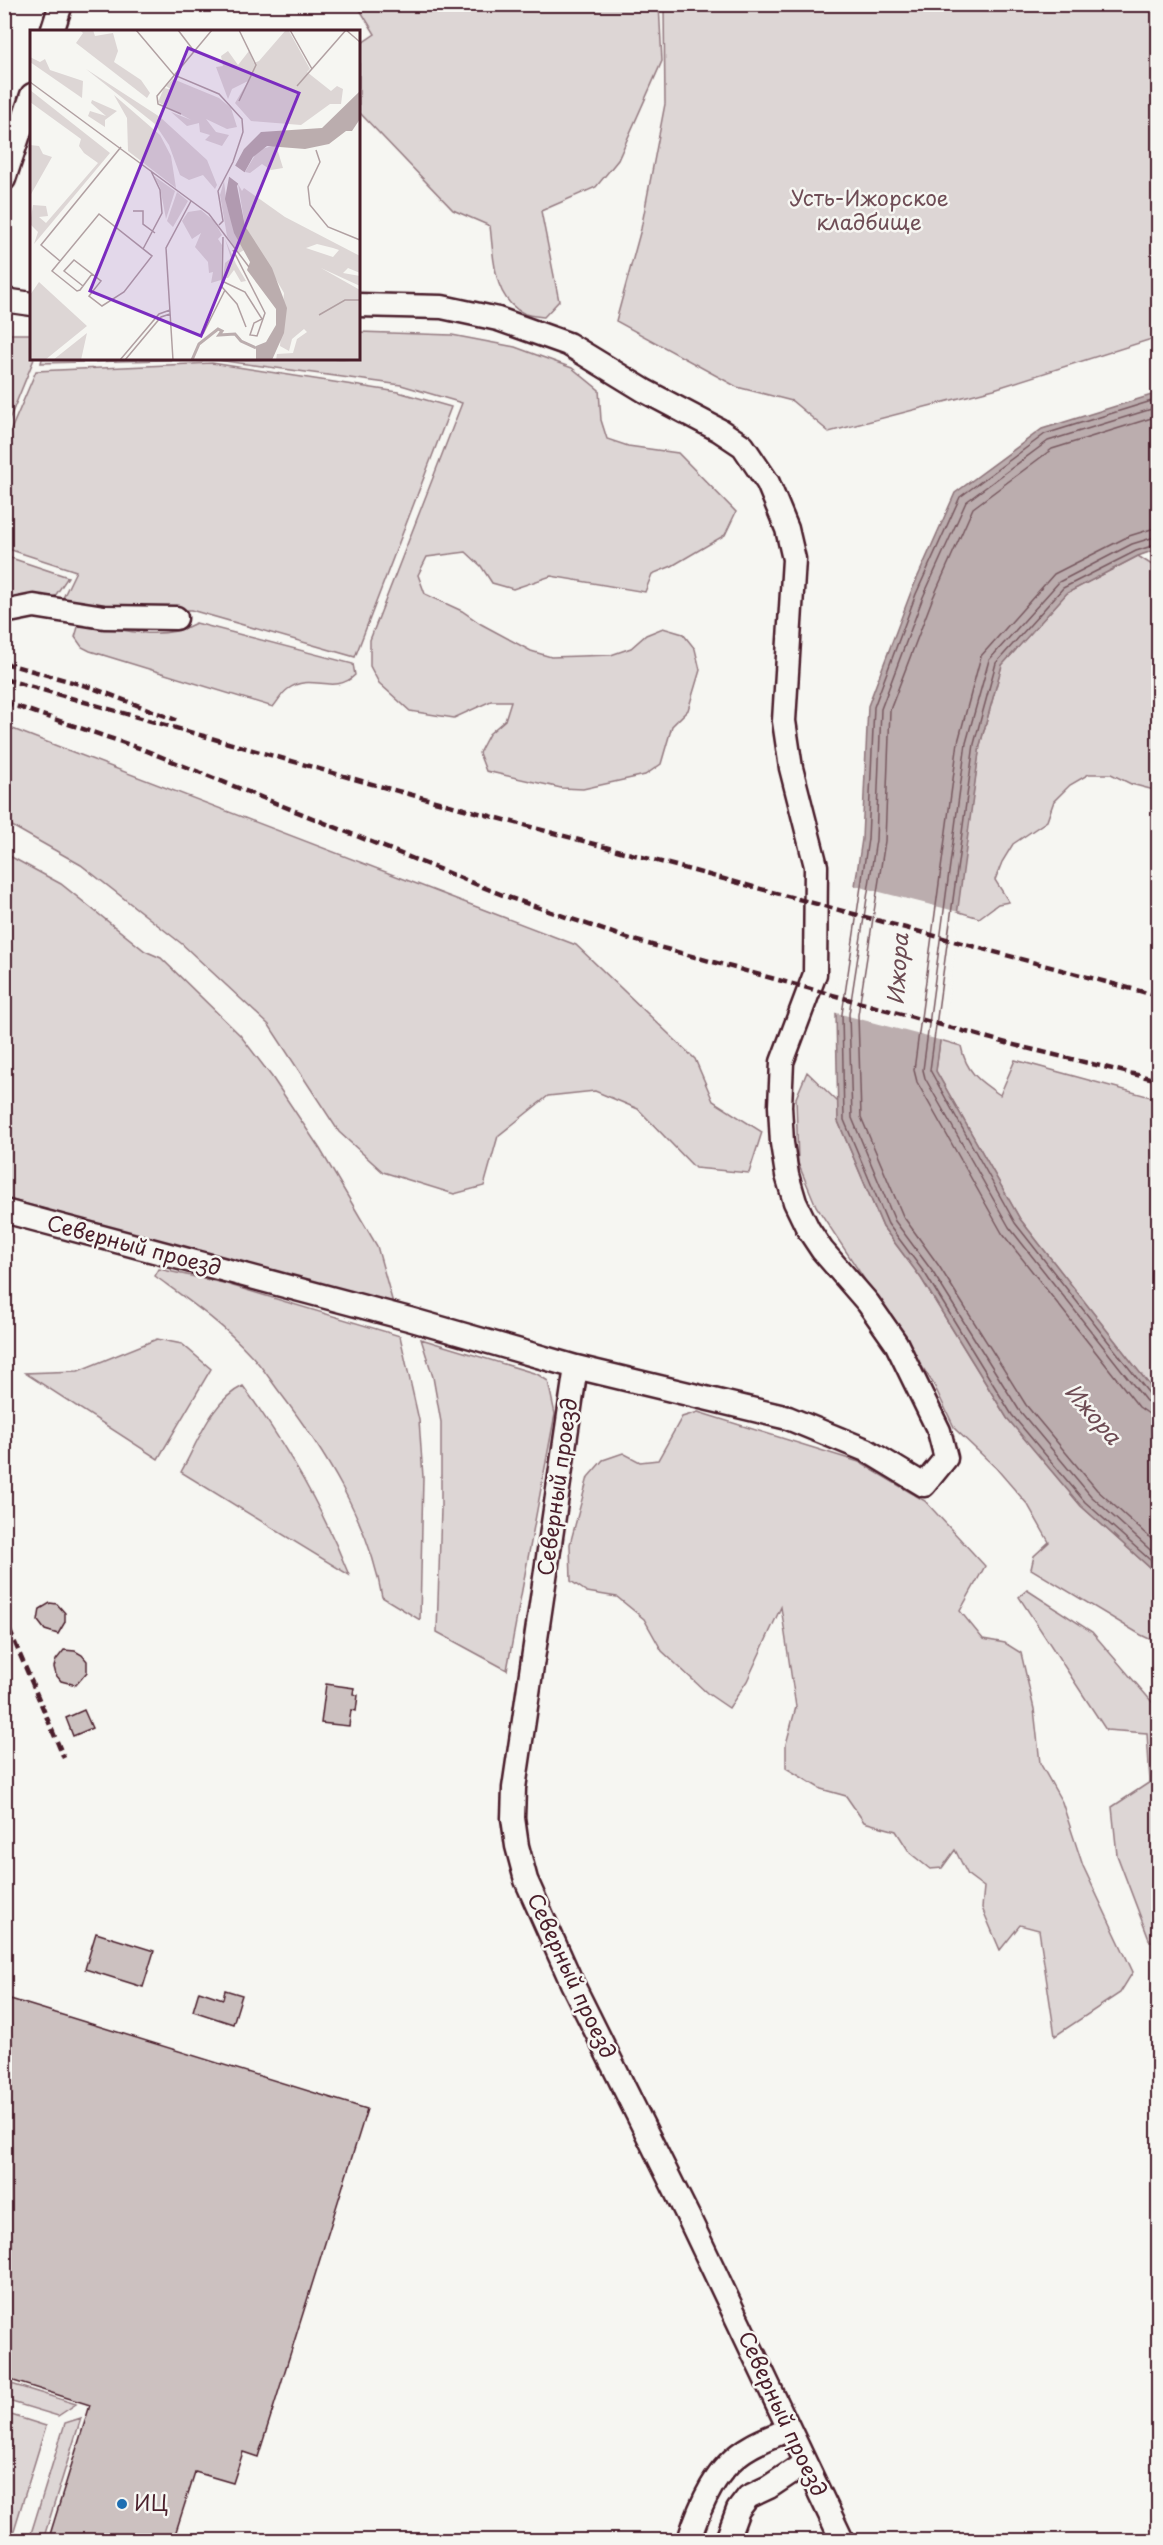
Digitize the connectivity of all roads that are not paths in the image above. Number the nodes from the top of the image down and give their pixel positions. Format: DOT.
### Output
graph roads {
  1 [pos="61,4"];
  2 [pos="53,30"];
  3 [pos="30,101"];
  4 [pos="4,179"];
  5 [pos="4,300"];
  6 [pos="30,304"];
  7 [pos="360,305"];
  8 [pos="4,612"];
  9 [pos="176,618"];
  10 [pos="4,1211"];
  11 [pos="576,1367"];
  12 [pos="789,2429"];
  13 [pos="805,2463"];
  14 [pos="769,2487"];
  15 [pos="819,2493"];
  16 [pos="689,2541"];
  17 [pos="727,2541"];
  18 [pos="842,2541"];
  1 -- 2 [label="street"];
  3 -- 4 [label="street"];
  5 -- 6 [label="street"];
  7 -- 11 [label="street, Северный проезд"];
  8 -- 9 [label="street"];
  10 -- 11 [label="street, Северный проезд"];
  11 -- 12 [label="street, Северный проезд"];
  12 -- 13 [label="street, Северный проезд"];
  12 -- 16 [label="street"];
  13 -- 14 [label="street"];
  13 -- 15 [label="street, Северный проезд"];
  14 -- 15 [label="street"];
  14 -- 17 [label="street"];
  15 -- 18 [label="street, Северный проезд"];
}
